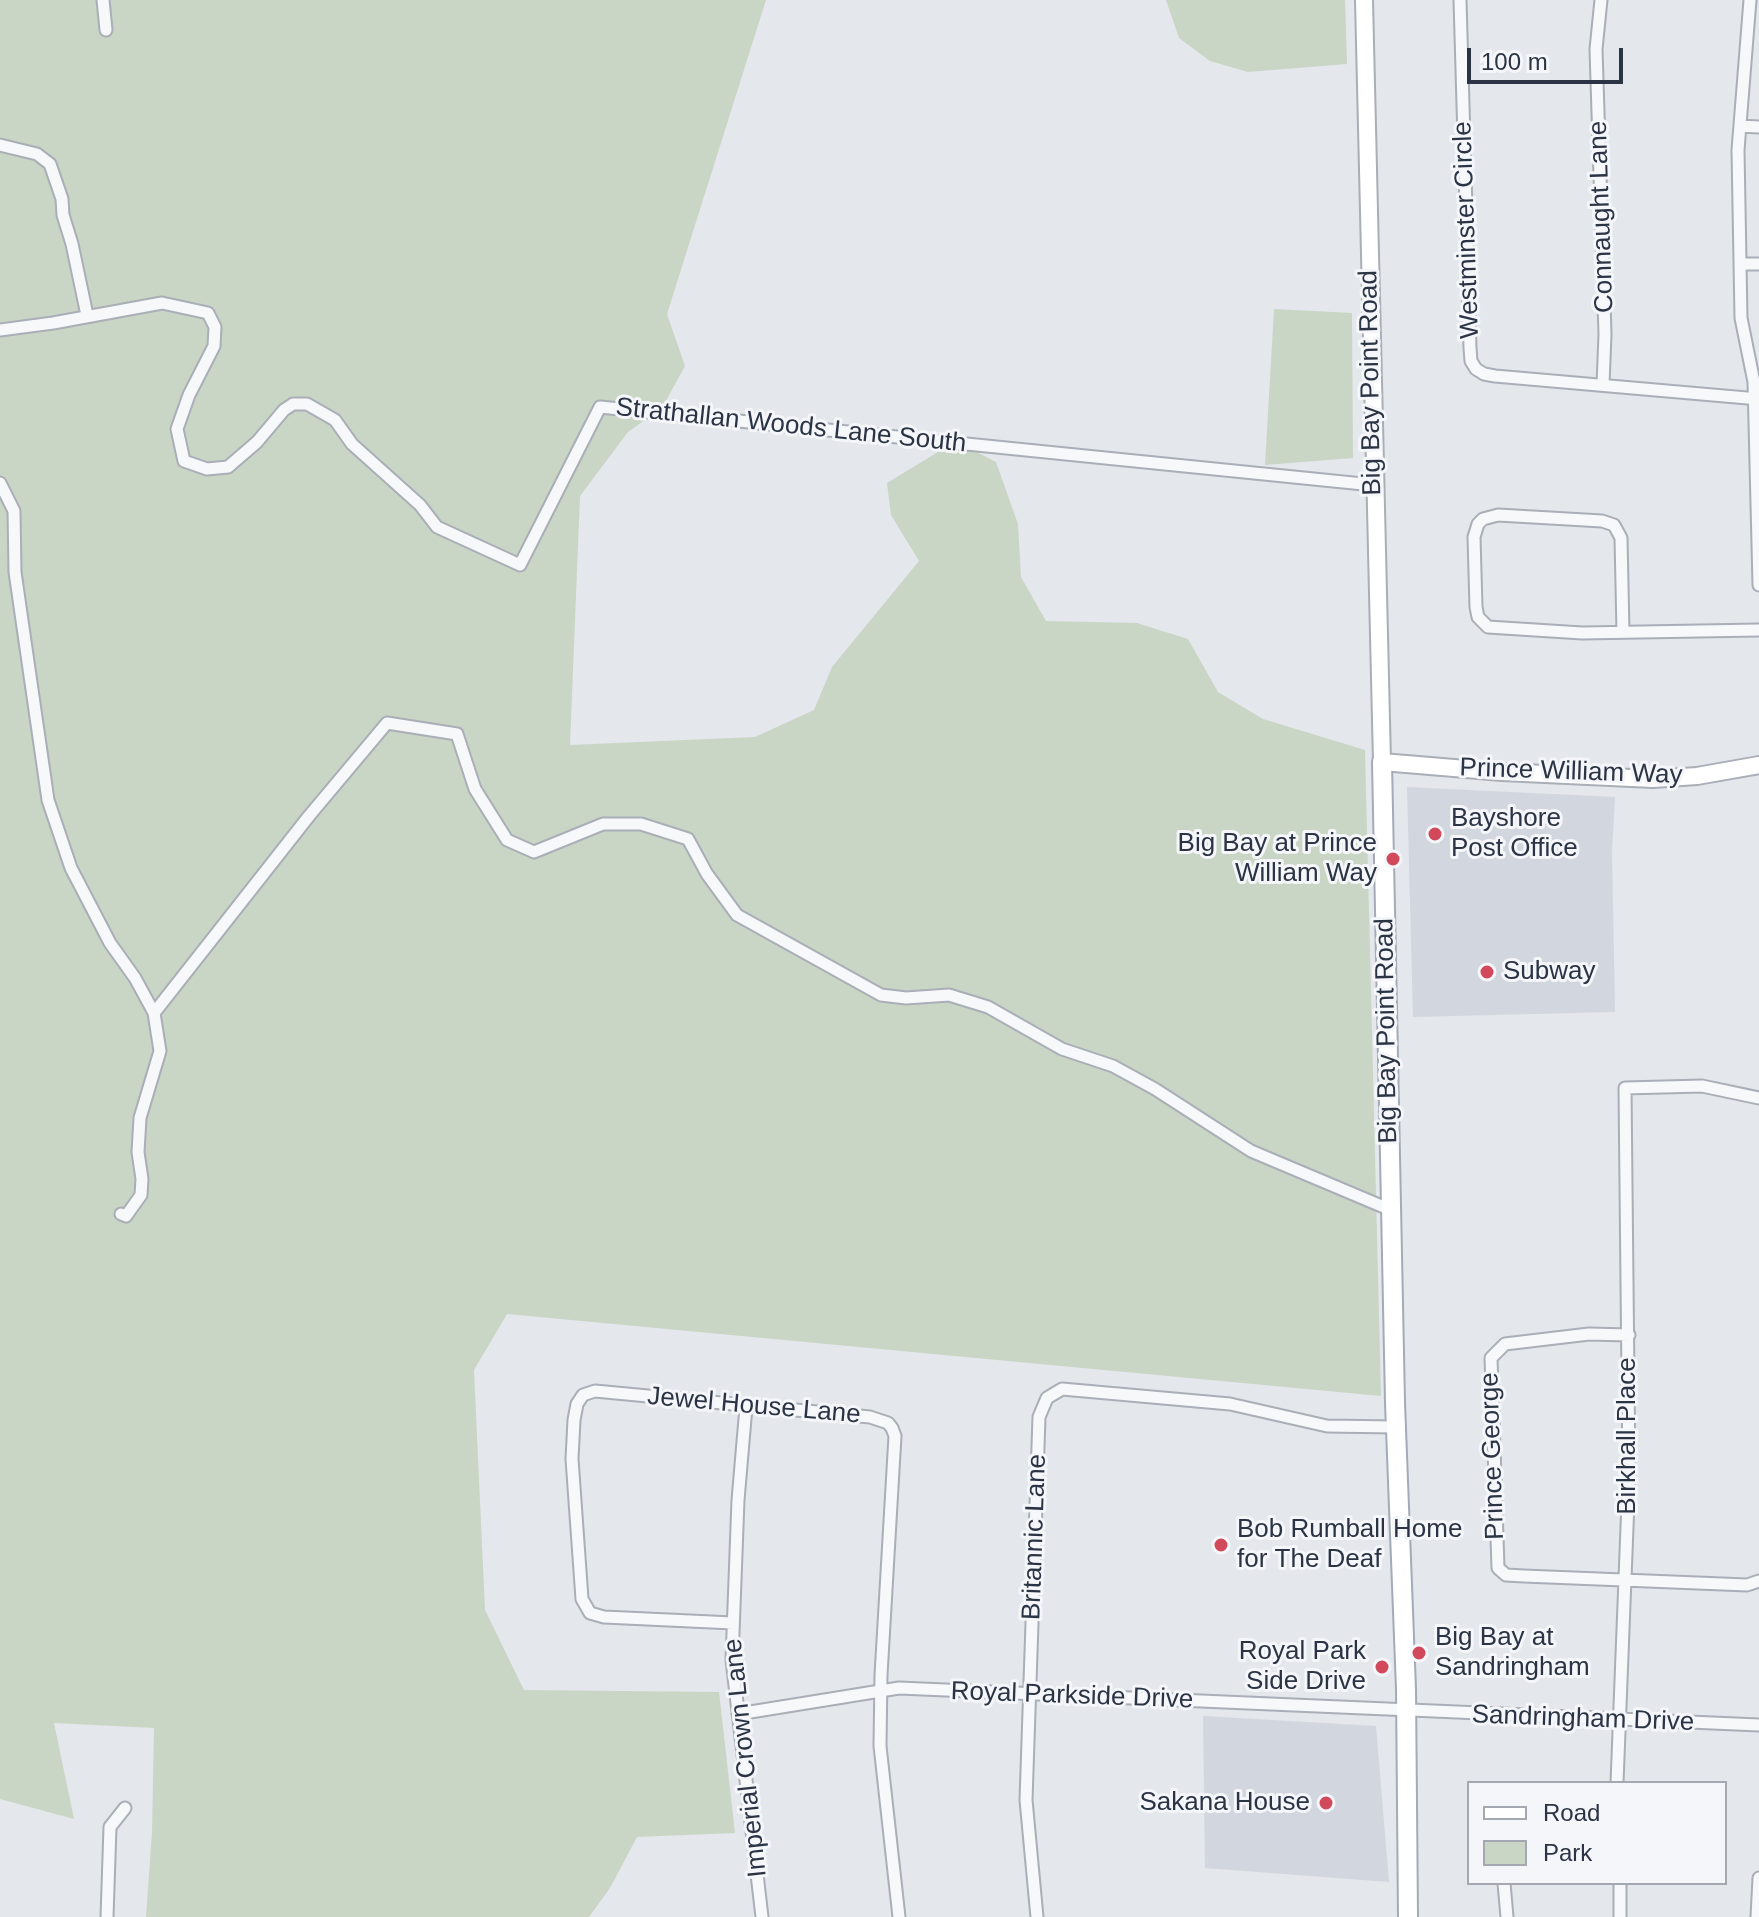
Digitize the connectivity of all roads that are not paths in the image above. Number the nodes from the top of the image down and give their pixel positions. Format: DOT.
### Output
graph roads {
  1 [pos="103,0"];
  2 [pos="1364,0"];
  3 [pos="1460,0"];
  4 [pos="1601,0"];
  5 [pos="1750,0"];
  6 [pos="106,30"];
  7 [pos="1740,126"];
  8 [pos="1759,127"];
  9 [pos="0,145"];
  10 [pos="1740,264"];
  11 [pos="1759,264"];
  12 [pos="87,315"];
  13 [pos="0,330"];
  14 [pos="1603,385"];
  15 [pos="1757,399"];
  16 [pos="0,483"];
  17 [pos="1373,485"];
  18 [pos="1759,585"];
  19 [pos="1759,630"];
  20 [pos="1623,632"];
  21 [pos="1382,762"];
  22 [pos="1759,765"];
  23 [pos="154,1013"];
  24 [pos="1759,1098"];
  25 [pos="1391,1210"];
  26 [pos="121,1214"];
  27 [pos="1629,1335"];
  28 [pos="746,1407"];
  29 [pos="1396,1427"];
  30 [pos="1625,1580"];
  31 [pos="1759,1581"];
  32 [pos="733,1623"];
  33 [pos="881,1690"];
  34 [pos="1030,1695"];
  35 [pos="1407,1710"];
  36 [pos="738,1714"];
  37 [pos="1619,1719"];
  38 [pos="1759,1725"];
  39 [pos="1617,1781"];
  40 [pos="125,1808"];
  41 [pos="1759,1878"];
  42 [pos="1504,1885"];
  43 [pos="1620,1885"];
  44 [pos="107,1917"];
  45 [pos="762,1917"];
  46 [pos="899,1917"];
  47 [pos="1037,1917"];
  48 [pos="1408,1917"];
  49 [pos="1507,1917"];
  50 [pos="1620,1917"];
  51 [pos="1757,1917"];
  1 -- 6 [label="street"];
  2 -- 17 [label="main road, Big Bay Point Road"];
  3 -- 14 [label="street, Westminster Circle"];
  4 -- 14 [label="street, Connaught Lane"];
  5 -- 7 [label="street"];
  7 -- 8 [label="street"];
  7 -- 10 [label="street"];
  9 -- 12 [label="street"];
  10 -- 11 [label="street"];
  10 -- 15 [label="street"];
  12 -- 13 [label="street, Strathallan Woods Lane South"];
  12 -- 17 [label="street, Strathallan Woods Lane South"];
  14 -- 15 [label="street, Westminster Circle"];
  15 -- 18 [label="street"];
  16 -- 23 [label="street"];
  17 -- 21 [label="main road, Big Bay Point Road"];
  19 -- 20 [label="street"];
  20 -- 20 [label="street"];
  21 -- 22 [label="main road, Prince William Way"];
  21 -- 25 [label="main road, Big Bay Point Road"];
  23 -- 25 [label="street"];
  23 -- 26 [label="street"];
  24 -- 27 [label="street, Birkhall Place"];
  25 -- 29 [label="main road, Big Bay Point Road"];
  27 -- 30 [label="street, Birkhall Place"];
  27 -- 30 [label="street, Prince George"];
  28 -- 32 [label="street, Imperial Crown Lane"];
  28 -- 32 [label="street, Jewel House Lane"];
  28 -- 33 [label="street, Jewel House Lane"];
  29 -- 34 [label="street, Britannic Lane"];
  29 -- 35 [label="main road, Big Bay Point Road"];
  30 -- 31 [label="street"];
  30 -- 37 [label="street, Birkhall Place"];
  32 -- 36 [label="street, Imperial Crown Lane"];
  33 -- 34 [label="street, Royal Parkside Drive"];
  33 -- 36 [label="street, Royal Parkside Drive"];
  33 -- 46 [label="street, Jewel House Lane"];
  34 -- 35 [label="street, Royal Parkside Drive"];
  34 -- 47 [label="street, Britannic Lane"];
  35 -- 37 [label="street, Sandringham Drive"];
  35 -- 48 [label="main road, Big Bay Point Road"];
  36 -- 45 [label="street, Imperial Crown Lane"];
  37 -- 38 [label="street, Sandringham Drive"];
  37 -- 39 [label="street, Birkhall Place"];
  40 -- 44 [label="street"];
  41 -- 51 [label="street"];
  42 -- 49 [label="street"];
  43 -- 50 [label="street"];
}
